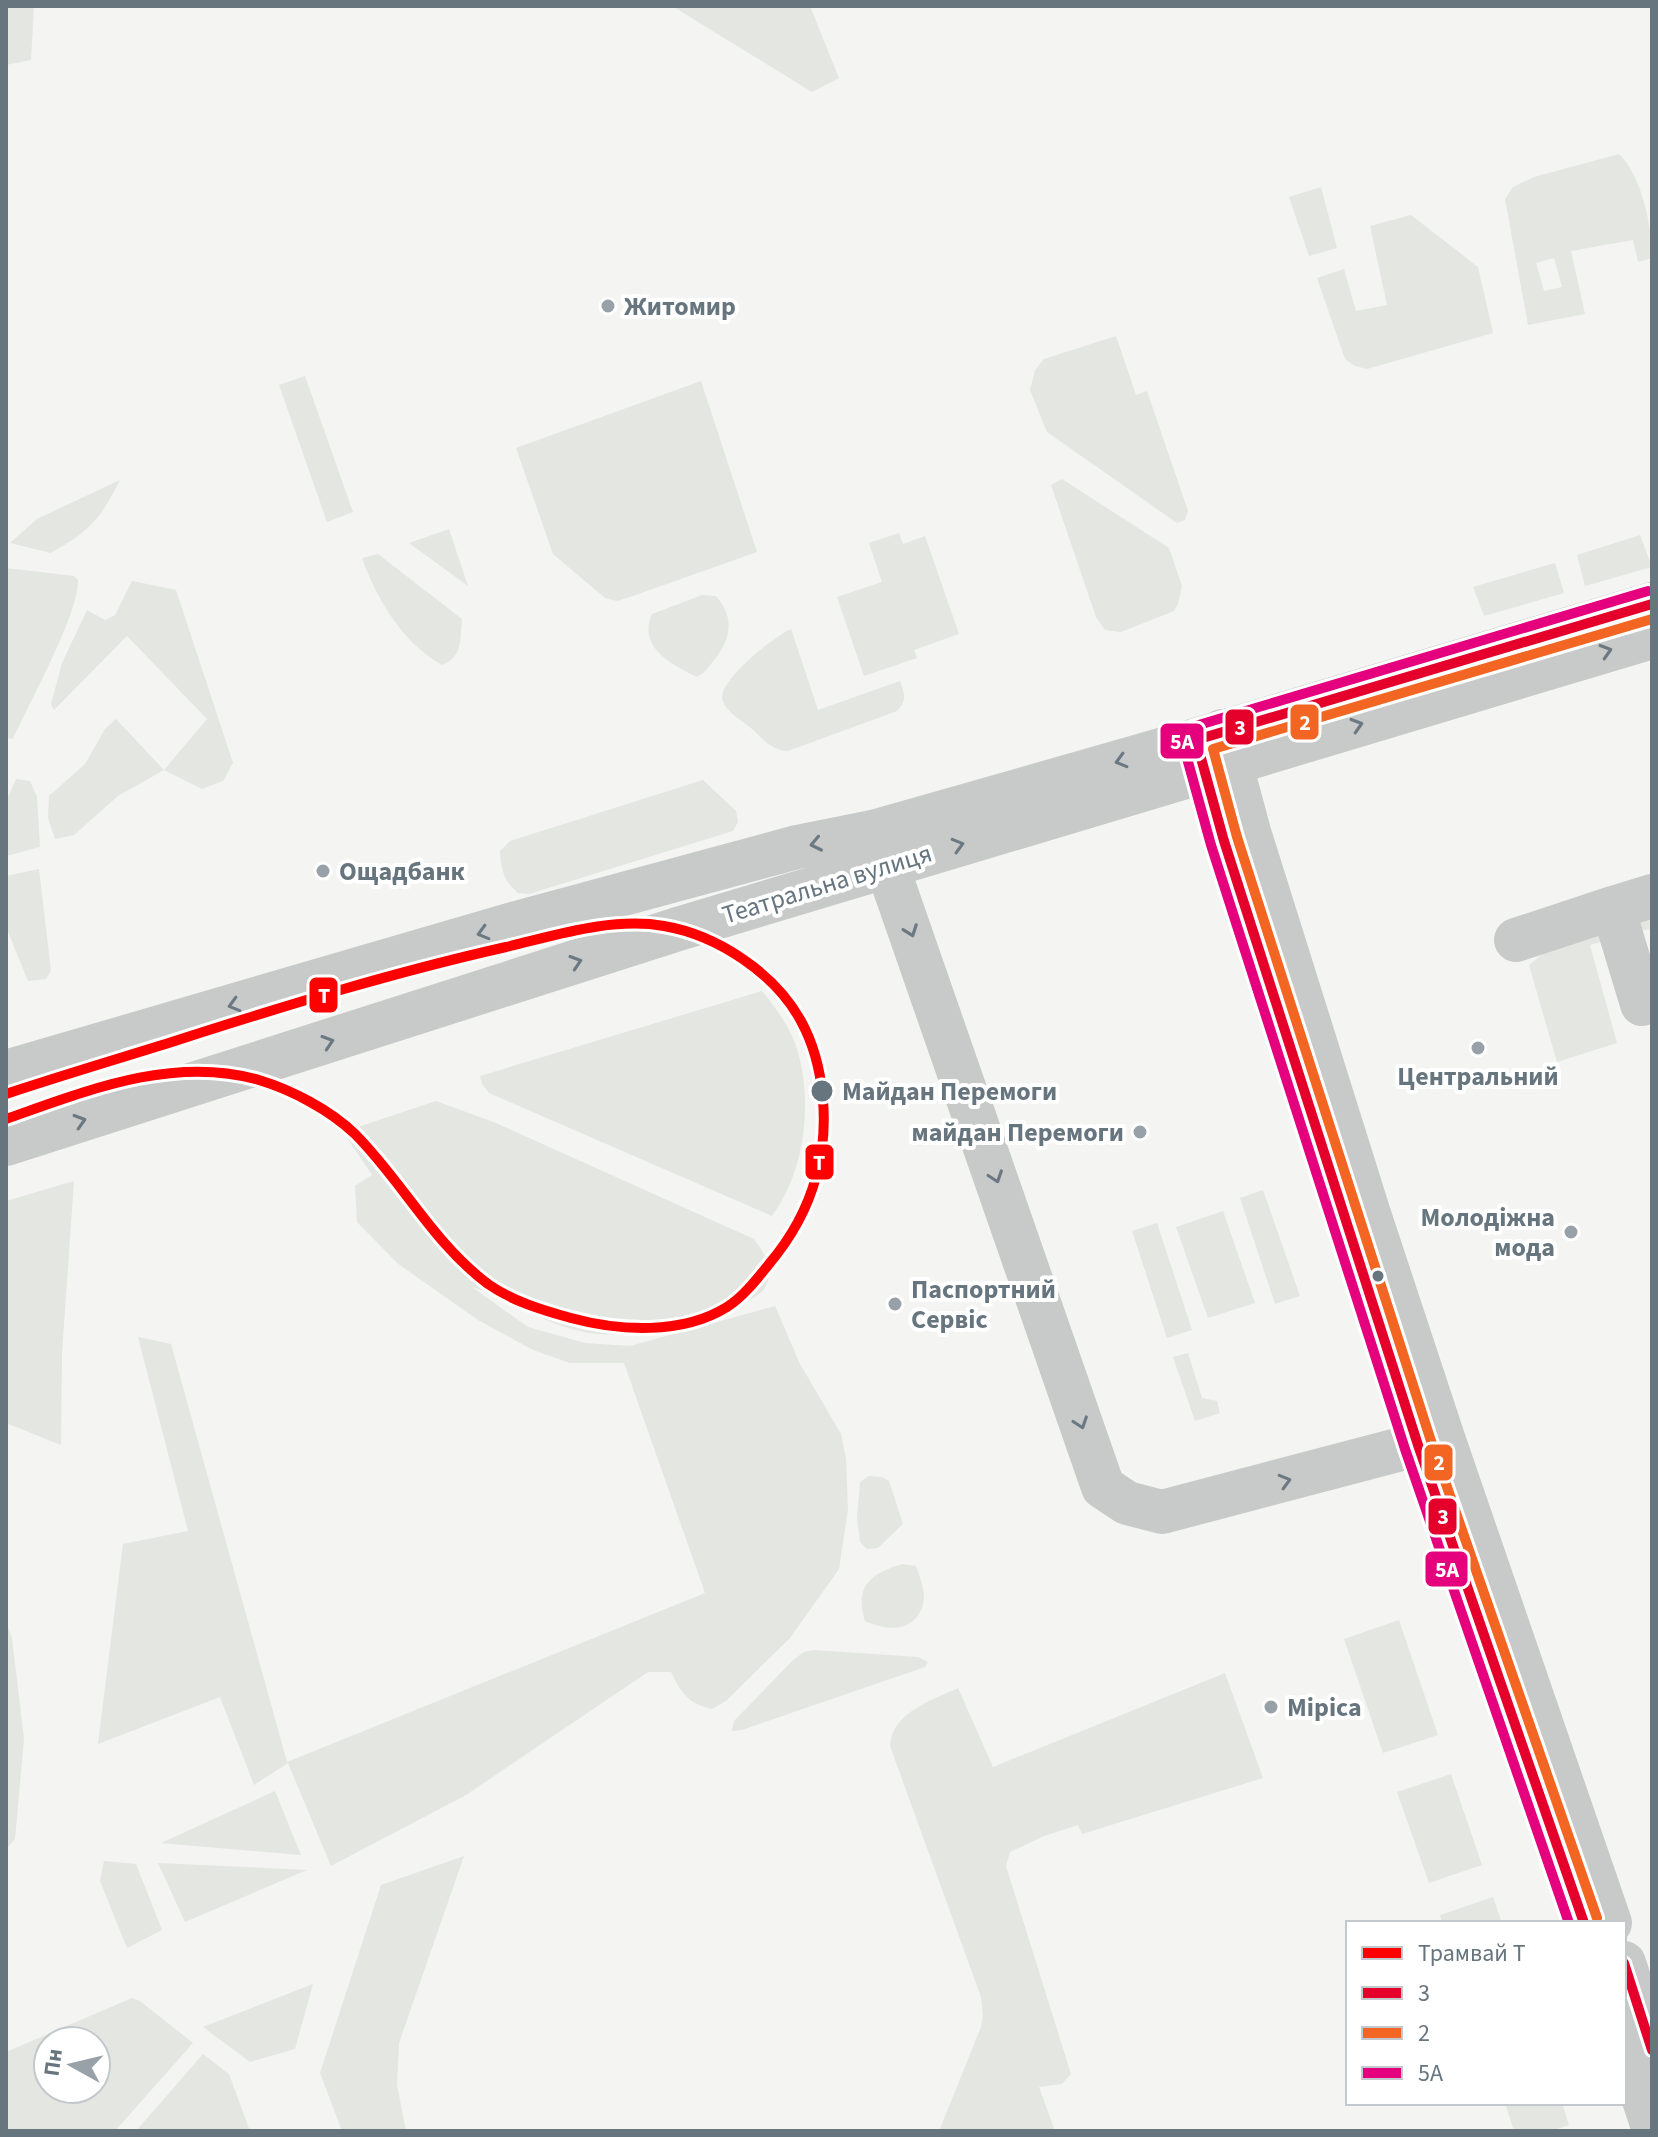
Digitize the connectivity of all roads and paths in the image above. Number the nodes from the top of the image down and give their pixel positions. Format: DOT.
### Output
graph roads {
  1 [pos="1652,604"];
  2 [pos="1652,637"];
  3 [pos="1213,752"];
  4 [pos="882,848"];
  5 [pos="1632,902"];
  6 [pos="1516,940"];
  7 [pos="1642,1004"];
  8 [pos="6,1072"];
  9 [pos="6,1144"];
  10 [pos="1431,1441"];
  11 [pos="1583,1921"];
  12 [pos="1609,1921"];
  13 [pos="1633,1977"];
  14 [pos="1626,2046"];
  15 [pos="1652,2050"];
  16 [pos="1652,2124"];
  1 -- 3 [label="street, Театральна вулиця"];
  3 -- 2 [label="street, Театральна вулиця, one-way"];
  3 -- 4 [label="street, Театральна вулиця"];
  3 -- 10 [label="street"];
  4 -- 8 [label="street, Театральна вулиця, one-way"];
  9 -- 4 [label="street, Театральна вулиця, one-way"];
  4 -- 10 [label="street, one-way"];
  5 -- 6 [label="street"];
  5 -- 7 [label="street"];
  10 -- 11 [label="street"];
  10 -- 12 [label="street"];
  13 -- 15 [label="street"];
  14 -- 16 [label="street"];
}
